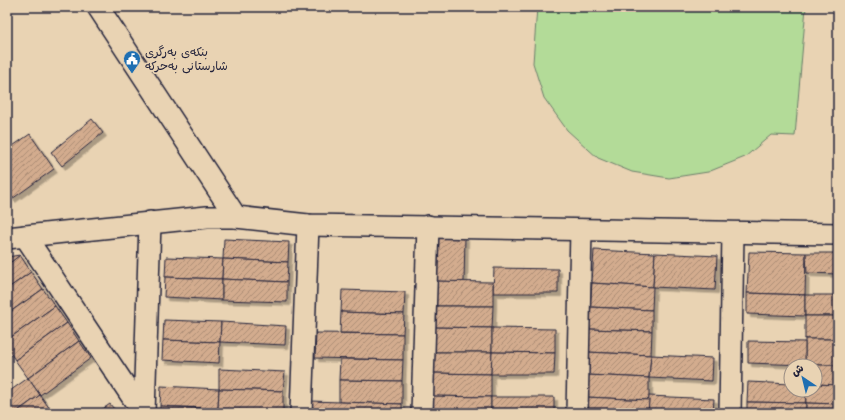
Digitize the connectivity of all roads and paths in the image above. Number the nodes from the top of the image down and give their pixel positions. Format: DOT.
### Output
graph roads {
  1 [pos="98,7"];
  2 [pos="236,217"];
  3 [pos="150,222"];
  4 [pos="308,224"];
  5 [pos="428,226"];
  6 [pos="581,230"];
  7 [pos="733,233"];
  8 [pos="838,234"];
  9 [pos="16,237"];
  10 [pos="144,413"];
  11 [pos="302,413"];
  12 [pos="422,413"];
  13 [pos="577,413"];
  14 [pos="730,413"];
  1 -- 2 [label="street"];
  2 -- 3 [label="street"];
  2 -- 4 [label="street"];
  3 -- 9 [label="street"];
  3 -- 10 [label="street"];
  4 -- 5 [label="street"];
  4 -- 11 [label="street"];
  5 -- 6 [label="street"];
  5 -- 12 [label="street"];
  6 -- 7 [label="street"];
  6 -- 13 [label="street"];
  7 -- 8 [label="street"];
  7 -- 14 [label="street"];
  9 -- 10 [label="street"];
}
